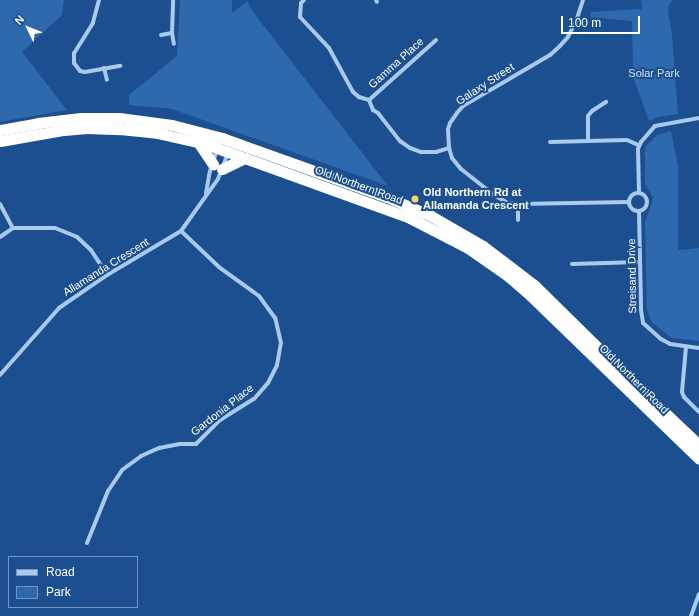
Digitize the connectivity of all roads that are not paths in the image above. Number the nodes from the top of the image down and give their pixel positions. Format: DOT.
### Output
graph roads {
  1 [pos="99,0"];
  2 [pos="173,0"];
  3 [pos="304,0"];
  4 [pos="583,0"];
  5 [pos="172,33"];
  6 [pos="161,35"];
  7 [pos="436,40"];
  8 [pos="174,44"];
  9 [pos="120,66"];
  10 [pos="104,68"];
  11 [pos="107,80"];
  12 [pos="369,100"];
  13 [pos="606,102"];
  14 [pos="699,118"];
  15 [pos="0,130"];
  16 [pos="588,140"];
  17 [pos="0,141"];
  18 [pos="198,142"];
  19 [pos="550,142"];
  20 [pos="225,145"];
  21 [pos="638,145"];
  22 [pos="449,148"];
  23 [pos="245,158"];
  24 [pos="218,166"];
  25 [pos="206,193"];
  26 [pos="639,193"];
  27 [pos="629,202"];
  28 [pos="0,204"];
  29 [pos="518,204"];
  30 [pos="639,212"];
  31 [pos="518,220"];
  32 [pos="13,228"];
  33 [pos="181,231"];
  34 [pos="0,237"];
  35 [pos="640,262"];
  36 [pos="572,264"];
  37 [pos="106,275"];
  38 [pos="686,347"];
  39 [pos="699,348"];
  40 [pos="0,375"];
  41 [pos="699,412"];
  42 [pos="699,445"];
  43 [pos="699,459"];
  44 [pos="87,543"];
  45 [pos="699,594"];
  46 [pos="691,616"];
  1 -- 10 [label="street"];
  2 -- 5 [label="street"];
  3 -- 12 [label="street"];
  4 -- 22 [label="street, Galaxy Street"];
  5 -- 6 [label="street"];
  5 -- 8 [label="street"];
  7 -- 12 [label="street, Gamma Place"];
  9 -- 10 [label="street"];
  10 -- 11 [label="street"];
  12 -- 22 [label="street"];
  13 -- 16 [label="street"];
  14 -- 21 [label="street"];
  15 -- 20 [label="highway, Old Northern Road"];
  16 -- 19 [label="street"];
  16 -- 21 [label="street"];
  17 -- 18 [label="highway, Old Northern Road"];
  18 -- 20 [label="highway, Old Northern Road"];
  18 -- 24 [label="highway"];
  20 -- 23 [label="highway, Old Northern Road"];
  20 -- 24 [label="street, Allamanda Crescent"];
  20 -- 24 [label="street, Allamanda Crescent"];
  20 -- 42 [label="highway, Old Northern Road"];
  21 -- 26 [label="street, Streisand Drive"];
  22 -- 29 [label="street, Galaxy Street"];
  23 -- 24 [label="highway"];
  23 -- 43 [label="highway, Old Northern Road"];
  24 -- 25 [label="street, Allamanda Crescent"];
  24 -- 25 [label="street, Allamanda Crescent"];
  25 -- 33 [label="street, Allamanda Crescent"];
  26 -- 27 [label="street"];
  26 -- 30 [label="street, Streisand Drive"];
  27 -- 29 [label="street, Galaxy Street"];
  27 -- 30 [label="street"];
  28 -- 32 [label="street"];
  29 -- 31 [label="street"];
  30 -- 35 [label="street, Streisand Drive"];
  32 -- 34 [label="street"];
  32 -- 37 [label="street"];
  33 -- 37 [label="street, Allamanda Crescent"];
  33 -- 44 [label="street, Gardonia Place"];
  35 -- 36 [label="street"];
  35 -- 38 [label="street, Streisand Drive"];
  37 -- 40 [label="street, Allamanda Crescent"];
  38 -- 39 [label="street, Streisand Drive"];
  38 -- 41 [label="street"];
  45 -- 46 [label="street"];
}
